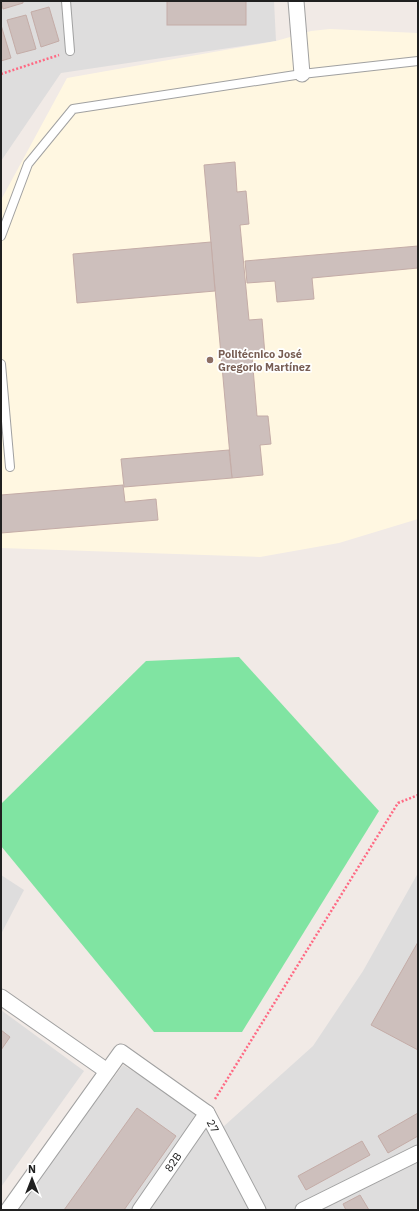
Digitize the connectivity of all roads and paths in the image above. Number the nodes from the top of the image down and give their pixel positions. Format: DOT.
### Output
graph roads {
  1 [pos="66,1"];
  2 [pos="296,1"];
  3 [pos="70,51"];
  4 [pos="418,61"];
  5 [pos="1,74"];
  6 [pos="302,74"];
  7 [pos="1,236"];
  8 [pos="1,364"];
  9 [pos="10,467"];
  10 [pos="418,795"];
  11 [pos="1,997"];
  12 [pos="107,1071"];
  13 [pos="207,1113"];
  14 [pos="418,1153"];
  15 [pos="8,1210"];
  16 [pos="140,1210"];
  17 [pos="258,1210"];
  18 [pos="303,1210"];
  1 -- 3 [label="lane"];
  2 -- 6 [label="street"];
  3 -- 5 [label="path"];
  4 -- 6 [label="lane"];
  6 -- 7 [label="lane"];
  8 -- 9 [label="lane"];
  10 -- 13 [label="path"];
  11 -- 12 [label="street"];
  12 -- 13 [label="street, 27"];
  12 -- 15 [label="street"];
  13 -- 16 [label="street, 82B"];
  13 -- 17 [label="street, 27"];
  14 -- 18 [label="street"];
}
